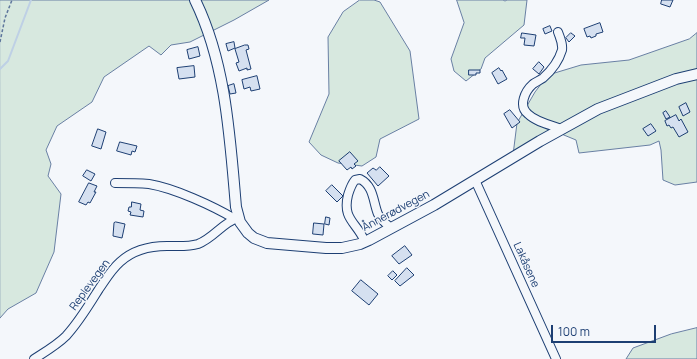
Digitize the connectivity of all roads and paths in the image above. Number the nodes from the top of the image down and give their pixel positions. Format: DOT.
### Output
graph roads {
  1 [pos="12,0"];
  2 [pos="195,0"];
  3 [pos="558,32"];
  4 [pos="0,42"];
  5 [pos="697,74"];
  6 [pos="562,129"];
  7 [pos="475,180"];
  8 [pos="115,183"];
  9 [pos="236,218"];
  10 [pos="391,228"];
  11 [pos="365,242"];
  12 [pos="34,359"];
  13 [pos="556,359"];
  1 -- 4 [label="path"];
  2 -- 9 [label="main road, Ånnerødvegen"];
  3 -- 6 [label="street"];
  5 -- 6 [label="main road, Ånnerødvegen"];
  6 -- 7 [label="main road, Ånnerødvegen"];
  7 -- 10 [label="main road, Ånnerødvegen"];
  7 -- 13 [label="street, Lakåsene"];
  8 -- 9 [label="street"];
  9 -- 11 [label="main road, Ånnerødvegen"];
  9 -- 12 [label="street, Replevegen"];
  10 -- 11 [label="main road, Ånnerødvegen"];
  10 -- 11 [label="street"];
}
